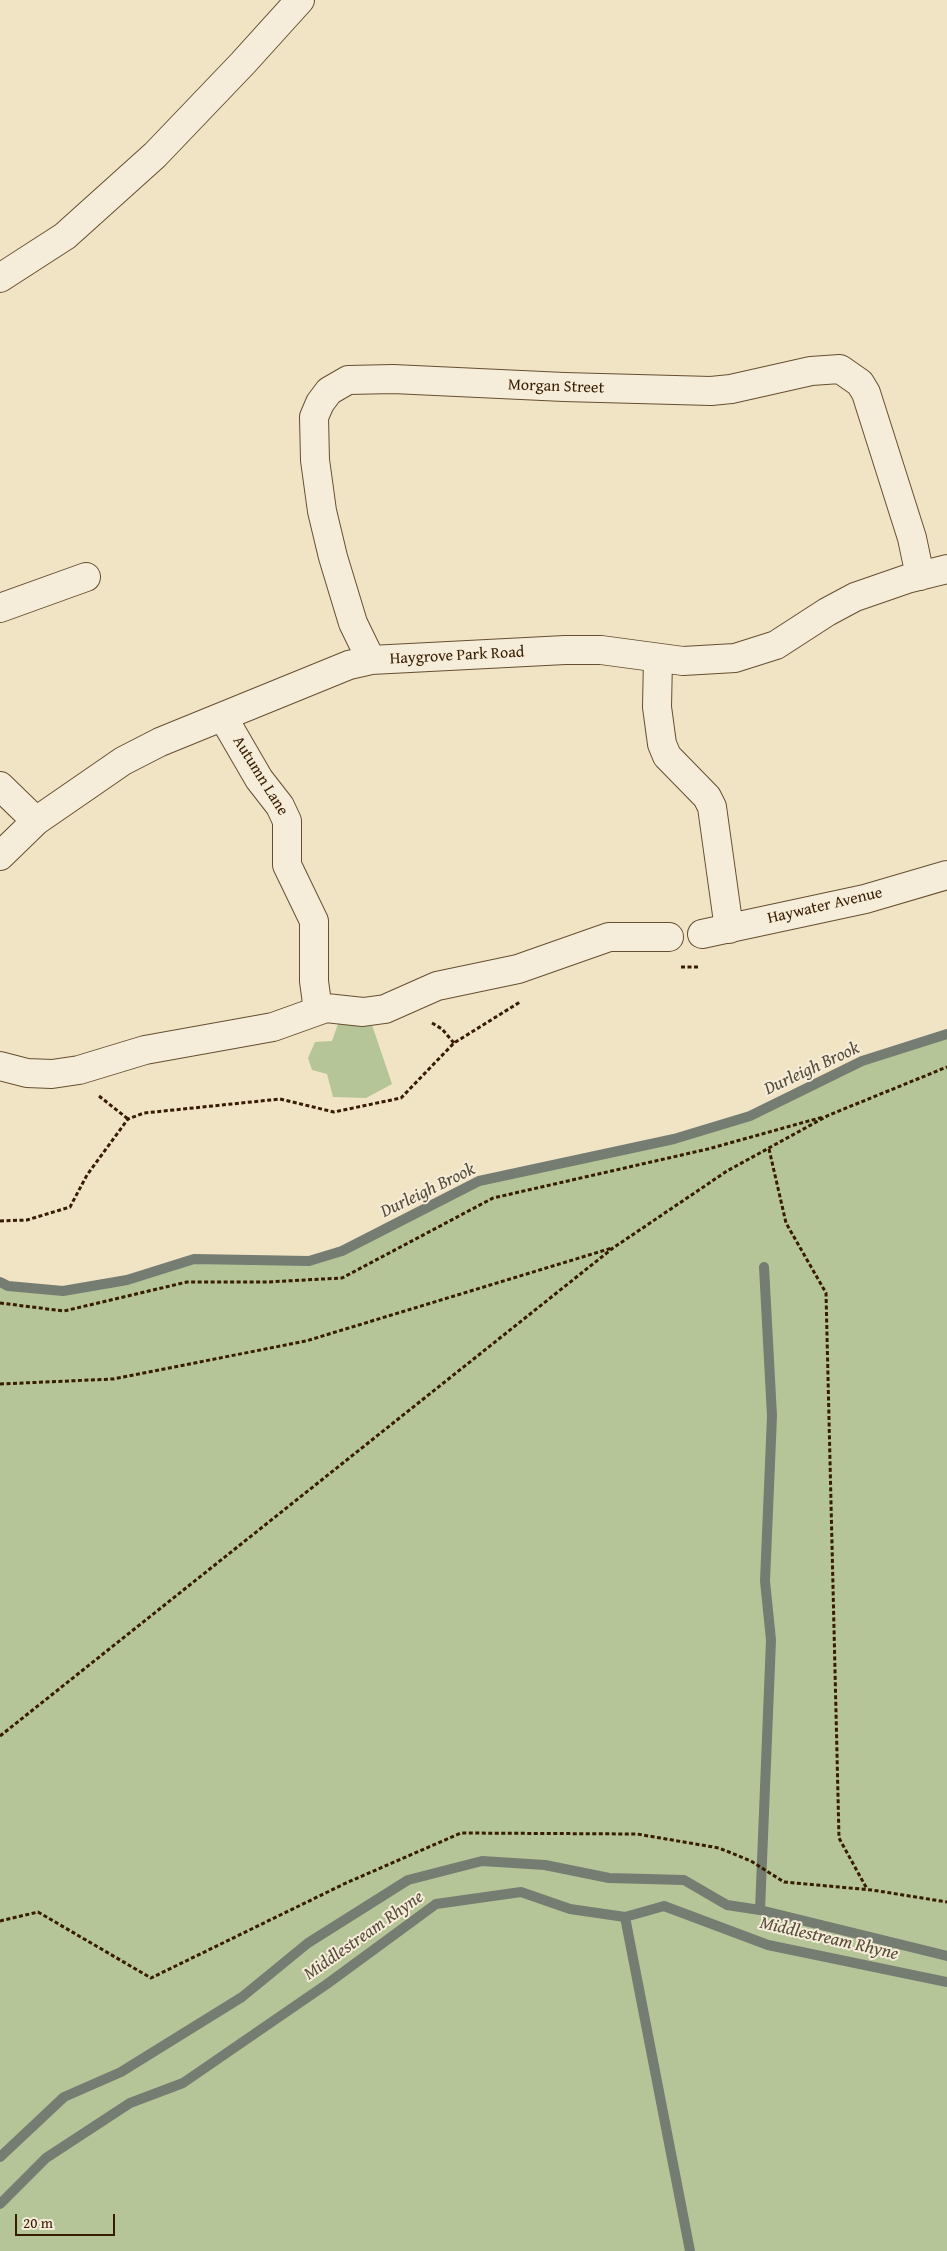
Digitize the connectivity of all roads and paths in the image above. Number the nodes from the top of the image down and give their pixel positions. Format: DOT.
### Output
graph roads {
  1 [pos="300,0"];
  2 [pos="0,278"];
  3 [pos="947,570"];
  4 [pos="920,576"];
  5 [pos="86,578"];
  6 [pos="0,608"];
  7 [pos="658,659"];
  8 [pos="371,660"];
  9 [pos="224,717"];
  10 [pos="0,786"];
  11 [pos="36,821"];
  12 [pos="0,856"];
  13 [pos="947,875"];
  14 [pos="729,929"];
  15 [pos="702,934"];
  16 [pos="669,937"];
  17 [pos="676,966"];
  18 [pos="703,966"];
  19 [pos="526,998"];
  20 [pos="318,1011"];
  21 [pos="0,1066"];
  22 [pos="947,1067"];
  23 [pos="829,1116"];
  24 [pos="769,1148"];
  25 [pos="0,1221"];
  26 [pos="614,1248"];
  27 [pos="0,1303"];
  28 [pos="0,1384"];
  29 [pos="0,1736"];
  30 [pos="867,1889"];
  31 [pos="947,1902"];
  32 [pos="0,1921"];
  1 -- 2 [label="street"];
  3 -- 4 [label="street, Haygrove Park Road"];
  4 -- 7 [label="street, Haygrove Park Road"];
  4 -- 8 [label="street, Morgan Street"];
  5 -- 6 [label="street"];
  7 -- 8 [label="street, Haygrove Park Road"];
  7 -- 14 [label="street"];
  8 -- 9 [label="street, Haygrove Park Road"];
  9 -- 11 [label="street, Haygrove Park Road"];
  9 -- 20 [label="street, Autumn Lane"];
  10 -- 11 [label="street"];
  11 -- 12 [label="street, Haygrove Park Road"];
  13 -- 14 [label="street, Haywater Avenue"];
  14 -- 15 [label="street, Haywater Avenue"];
  16 -- 20 [label="street"];
  17 -- 18 [label="path"];
  19 -- 25 [label="path"];
  20 -- 21 [label="street"];
  22 -- 23 [label="path"];
  23 -- 24 [label="path"];
  23 -- 27 [label="path"];
  24 -- 26 [label="path"];
  24 -- 30 [label="path"];
  26 -- 28 [label="path"];
  26 -- 29 [label="path"];
  30 -- 31 [label="path"];
  30 -- 32 [label="path"];
}
